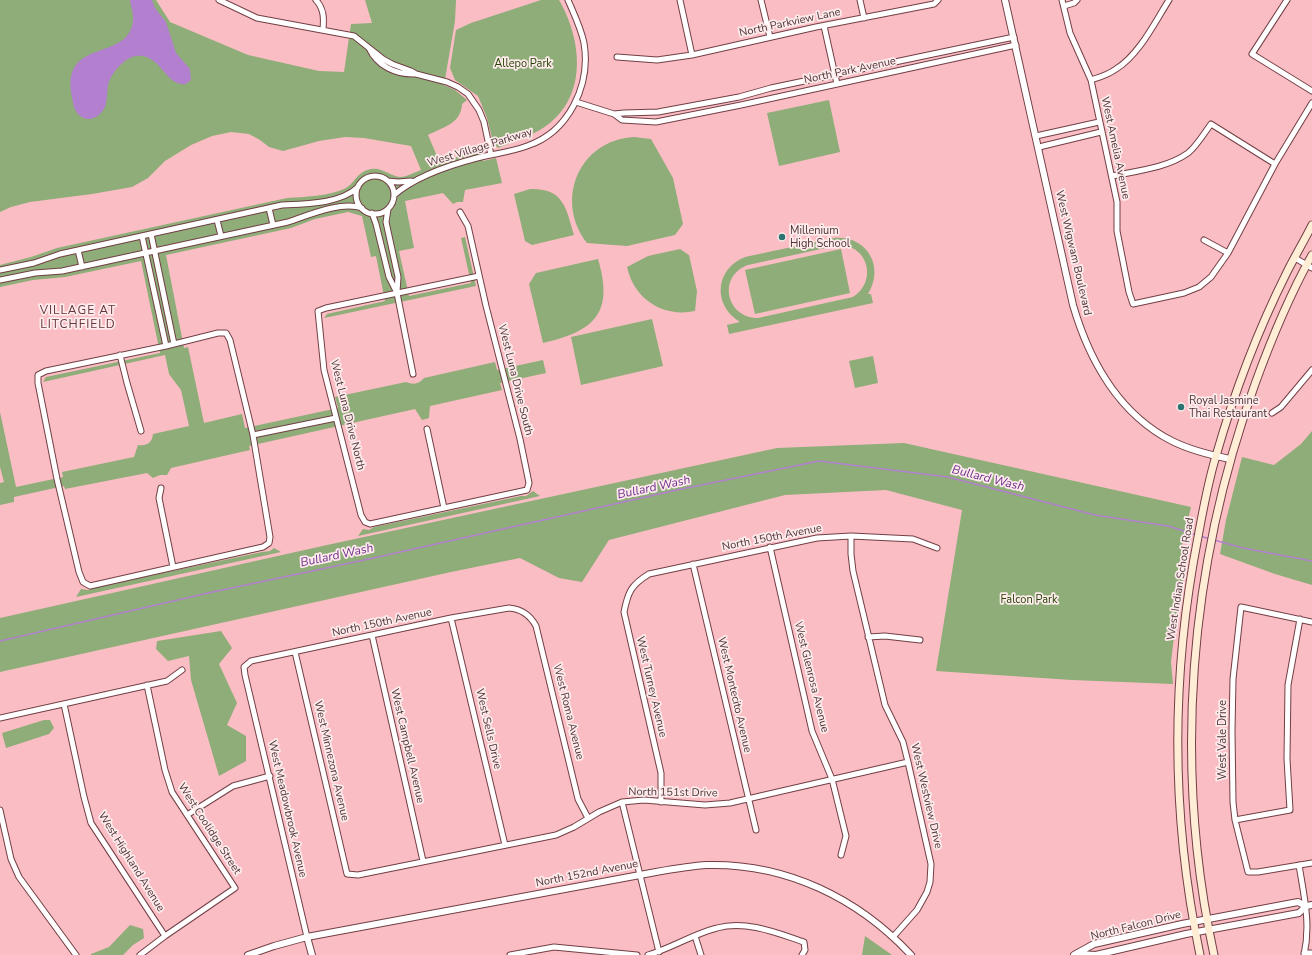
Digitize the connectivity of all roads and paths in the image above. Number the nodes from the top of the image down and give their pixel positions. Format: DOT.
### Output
graph roads {
  1 [pos="219,0"];
  2 [pos="316,0"];
  3 [pos="568,0"];
  4 [pos="680,0"];
  5 [pos="761,0"];
  6 [pos="860,0"];
  7 [pos="938,0"];
  8 [pos="1005,0"];
  9 [pos="1062,0"];
  10 [pos="1077,0"];
  11 [pos="1169,0"];
  12 [pos="1287,0"];
  13 [pos="1064,6"];
  14 [pos="864,18"];
  15 [pos="824,26"];
  16 [pos="323,30"];
  17 [pos="770,37"];
  18 [pos="1014,37"];
  19 [pos="1016,45"];
  20 [pos="692,55"];
  21 [pos="617,58"];
  22 [pos="835,75"];
  23 [pos="1091,80"];
  24 [pos="837,84"];
  25 [pos="1312,91"];
  26 [pos="576,102"];
  27 [pos="1312,103"];
  28 [pos="687,106"];
  29 [pos="614,114"];
  30 [pos="689,115"];
  31 [pos="1099,122"];
  32 [pos="1102,132"];
  33 [pos="1036,136"];
  34 [pos="1038,147"];
  35 [pos="491,155"];
  36 [pos="1275,164"];
  37 [pos="1112,176"];
  38 [pos="388,181"];
  39 [pos="412,181"];
  40 [pos="358,187"];
  41 [pos="394,195"];
  42 [pos="269,208"];
  43 [pos="362,208"];
  44 [pos="388,209"];
  45 [pos="460,212"];
  46 [pos="372,213"];
  47 [pos="217,220"];
  48 [pos="273,225"];
  49 [pos="1312,225"];
  50 [pos="152,234"];
  51 [pos="142,236"];
  52 [pos="221,236"];
  53 [pos="1204,240"];
  54 [pos="78,250"];
  55 [pos="155,251"];
  56 [pos="146,253"];
  57 [pos="1228,253"];
  58 [pos="1312,254"];
  59 [pos="1295,258"];
  60 [pos="1310,265"];
  61 [pos="82,267"];
  62 [pos="0,270"];
  63 [pos="479,276"];
  64 [pos="0,280"];
  65 [pos="396,293"];
  66 [pos="174,344"];
  67 [pos="166,346"];
  68 [pos="120,355"];
  69 [pos="1312,370"];
  70 [pos="413,374"];
  71 [pos="1272,412"];
  72 [pos="336,418"];
  73 [pos="427,429"];
  74 [pos="141,432"];
  75 [pos="253,436"];
  76 [pos="1216,456"];
  77 [pos="1230,460"];
  78 [pos="162,488"];
  79 [pos="444,508"];
  80 [pos="851,536"];
  81 [pos="770,547"];
  82 [pos="937,548"];
  83 [pos="693,564"];
  84 [pos="173,567"];
  85 [pos="637,581"];
  86 [pos="526,613"];
  87 [pos="451,618"];
  88 [pos="1300,619"];
  89 [pos="1312,622"];
  90 [pos="372,635"];
  91 [pos="868,637"];
  92 [pos="920,640"];
  93 [pos="295,652"];
  94 [pos="244,667"];
  95 [pos="182,670"];
  96 [pos="146,685"];
  97 [pos="64,704"];
  98 [pos="0,718"];
  99 [pos="908,762"];
  100 [pos="270,776"];
  101 [pos="832,779"];
  102 [pos="748,799"];
  103 [pos="622,802"];
  104 [pos="661,802"];
  105 [pos="0,810"];
  106 [pos="187,815"];
  107 [pos="588,818"];
  108 [pos="1235,820"];
  109 [pos="756,830"];
  110 [pos="505,845"];
  111 [pos="841,856"];
  112 [pos="424,861"];
  113 [pos="1312,863"];
  114 [pos="1299,865"];
  115 [pos="347,874"];
  116 [pos="640,875"];
  117 [pos="1309,906"];
  118 [pos="1255,910"];
  119 [pos="1257,920"];
  120 [pos="1200,921"];
  121 [pos="1202,931"];
  122 [pos="165,936"];
  123 [pos="695,936"];
  124 [pos="893,937"];
  125 [pos="307,938"];
  126 [pos="659,952"];
  127 [pos="525,954"];
  128 [pos="616,954"];
  129 [pos="1076,954"];
  130 [pos="1304,954"];
  131 [pos="1312,954"];
  132 [pos="76,955"];
  133 [pos="140,955"];
  134 [pos="248,955"];
  135 [pos="312,955"];
  136 [pos="510,955"];
  137 [pos="637,955"];
  138 [pos="648,955"];
  139 [pos="702,955"];
  140 [pos="802,955"];
  141 [pos="911,955"];
  142 [pos="1200,955"];
  143 [pos="1214,955"];
  1 -- 16 [label="street"];
  2 -- 16 [label="street"];
  3 -- 26 [label="street, West Village Parkway"];
  4 -- 20 [label="street"];
  5 -- 17 [label="street"];
  6 -- 14 [label="street"];
  7 -- 14 [label="street, North Parkview Lane"];
  8 -- 18 [label="street, West Wigwam Boulevard"];
  9 -- 13 [label="street, West Amelia Avenue"];
  10 -- 13 [label="street"];
  11 -- 23 [label="street"];
  12 -- 25 [label="street"];
  13 -- 23 [label="street, West Amelia Avenue"];
  14 -- 15 [label="street, North Parkview Lane"];
  15 -- 17 [label="street, North Parkview Lane"];
  15 -- 22 [label="street"];
  16 -- 35 [label="street"];
  17 -- 20 [label="street, North Parkview Lane"];
  18 -- 19 [label="street, West Wigwam Boulevard"];
  18 -- 22 [label="street, North Park Avenue"];
  19 -- 24 [label="street, North Park Avenue"];
  19 -- 33 [label="street, West Wigwam Boulevard"];
  20 -- 21 [label="street, North Parkview Lane"];
  22 -- 24 [label="street"];
  22 -- 28 [label="street, North Park Avenue"];
  23 -- 31 [label="street, West Amelia Avenue"];
  24 -- 30 [label="street, North Park Avenue"];
  26 -- 29 [label="street, North Park Avenue"];
  26 -- 35 [label="street, West Village Parkway"];
  27 -- 36 [label="street"];
  28 -- 29 [label="street, North Park Avenue"];
  28 -- 30 [label="street"];
  29 -- 30 [label="street, North Park Avenue"];
  31 -- 32 [label="street, West Amelia Avenue"];
  31 -- 33 [label="street"];
  32 -- 34 [label="street"];
  32 -- 37 [label="street, West Amelia Avenue"];
  33 -- 34 [label="street, West Wigwam Boulevard"];
  34 -- 76 [label="street, West Wigwam Boulevard"];
  35 -- 39 [label="street, West Village Parkway"];
  36 -- 37 [label="street"];
  36 -- 57 [label="street"];
  37 -- 57 [label="street, West Amelia Avenue"];
  38 -- 39 [label="street, West Village Parkway"];
  38 -- 40 [label="street"];
  38 -- 41 [label="street"];
  39 -- 41 [label="street, West Village Parkway"];
  40 -- 42 [label="street"];
  40 -- 43 [label="street"];
  41 -- 44 [label="street"];
  42 -- 47 [label="street"];
  42 -- 48 [label="street"];
  43 -- 46 [label="street"];
  43 -- 48 [label="street"];
  44 -- 46 [label="street"];
  44 -- 65 [label="street"];
  45 -- 63 [label="street, West Luna Drive South"];
  46 -- 65 [label="street"];
  47 -- 50 [label="street"];
  47 -- 52 [label="street"];
  48 -- 52 [label="street"];
  49 -- 59 [label="main road, West Indian School Road"];
  50 -- 51 [label="street"];
  50 -- 55 [label="street"];
  51 -- 54 [label="street"];
  51 -- 56 [label="street"];
  52 -- 55 [label="street"];
  53 -- 57 [label="street"];
  54 -- 61 [label="street"];
  54 -- 62 [label="street"];
  55 -- 56 [label="street"];
  55 -- 66 [label="street"];
  56 -- 61 [label="street"];
  56 -- 67 [label="street"];
  58 -- 60 [label="main road, West Indian School Road"];
  59 -- 60 [label="street"];
  59 -- 76 [label="main road, West Indian School Road"];
  60 -- 77 [label="main road, West Indian School Road"];
  61 -- 64 [label="street"];
  63 -- 65 [label="street"];
  63 -- 79 [label="street, West Luna Drive South"];
  65 -- 70 [label="street"];
  65 -- 72 [label="street, West Luna Drive North"];
  66 -- 67 [label="street"];
  66 -- 75 [label="street"];
  67 -- 68 [label="street"];
  68 -- 74 [label="street"];
  68 -- 84 [label="street"];
  69 -- 71 [label="street"];
  72 -- 75 [label="street"];
  72 -- 79 [label="street, West Luna Drive North"];
  73 -- 79 [label="street"];
  75 -- 84 [label="street"];
  76 -- 77 [label="street, West Wigwam Boulevard"];
  76 -- 120 [label="main road, West Indian School Road"];
  77 -- 120 [label="main road, West Indian School Road"];
  78 -- 84 [label="street"];
  80 -- 81 [label="street, North 150th Avenue"];
  80 -- 82 [label="street, North 150th Avenue"];
  80 -- 91 [label="street, West Westview Drive"];
  81 -- 83 [label="street, North 150th Avenue"];
  81 -- 101 [label="street, West Glenrosa Avenue"];
  83 -- 85 [label="street, North 150th Avenue"];
  83 -- 102 [label="street, West Montecito Avenue"];
  85 -- 104 [label="street, West Turney Avenue"];
  86 -- 87 [label="street, North 150th Avenue"];
  86 -- 107 [label="street, West Roma Avenue"];
  87 -- 90 [label="street, North 150th Avenue"];
  87 -- 110 [label="street, West Sells Drive"];
  88 -- 89 [label="street"];
  88 -- 108 [label="street"];
  88 -- 108 [label="street, West Vale Drive"];
  90 -- 93 [label="street, North 150th Avenue"];
  90 -- 112 [label="street, West Campbell Avenue"];
  91 -- 92 [label="street"];
  91 -- 99 [label="street, West Westview Drive"];
  93 -- 94 [label="street, North 150th Avenue"];
  93 -- 115 [label="street, West Minnezona Avenue"];
  94 -- 100 [label="street, West Meadowbrook Avenue"];
  95 -- 96 [label="street"];
  96 -- 97 [label="street"];
  96 -- 106 [label="street, West Coolidge Street"];
  97 -- 98 [label="street"];
  97 -- 122 [label="street, West Highland Avenue"];
  99 -- 101 [label="street, North 151st Drive"];
  99 -- 124 [label="street, West Westview Drive"];
  100 -- 106 [label="street"];
  100 -- 125 [label="street, West Meadowbrook Avenue"];
  101 -- 102 [label="street, North 151st Drive"];
  101 -- 111 [label="street, West Glenrosa Avenue"];
  102 -- 104 [label="street, North 151st Drive"];
  102 -- 109 [label="street, West Montecito Avenue"];
  103 -- 104 [label="street, North 151st Drive"];
  103 -- 107 [label="street, North 151st Drive"];
  103 -- 116 [label="street"];
  105 -- 132 [label="street"];
  106 -- 122 [label="street, West Coolidge Street"];
  107 -- 110 [label="street, North 151st Drive"];
  108 -- 114 [label="street, West Vale Drive"];
  110 -- 112 [label="street, North 151st Drive"];
  112 -- 115 [label="street, North 151st Drive"];
  113 -- 114 [label="street"];
  114 -- 117 [label="street"];
  116 -- 124 [label="street, North 152nd Avenue"];
  116 -- 125 [label="street, North 152nd Avenue"];
  116 -- 126 [label="street"];
  117 -- 118 [label="street, North Falcon Drive"];
  117 -- 119 [label="street, North Falcon Drive"];
  117 -- 130 [label="street"];
  118 -- 119 [label="street"];
  118 -- 120 [label="street, North Falcon Drive"];
  119 -- 121 [label="street, North Falcon Drive"];
  120 -- 121 [label="main road, West Indian School Road"];
  120 -- 121 [label="main road, West Indian School Road"];
  120 -- 129 [label="street, North Falcon Drive"];
  121 -- 129 [label="street, North Falcon Drive"];
  121 -- 142 [label="main road, West Indian School Road"];
  121 -- 143 [label="main road, West Indian School Road"];
  122 -- 133 [label="street"];
  123 -- 126 [label="street"];
  123 -- 139 [label="street"];
  123 -- 140 [label="street"];
  124 -- 141 [label="street, North 152nd Avenue"];
  125 -- 134 [label="street, North 152nd Avenue"];
  125 -- 135 [label="street, West Meadowbrook Avenue"];
  126 -- 138 [label="street"];
  127 -- 128 [label="street"];
  127 -- 136 [label="street"];
  128 -- 137 [label="street"];
  130 -- 131 [label="street"];
}
